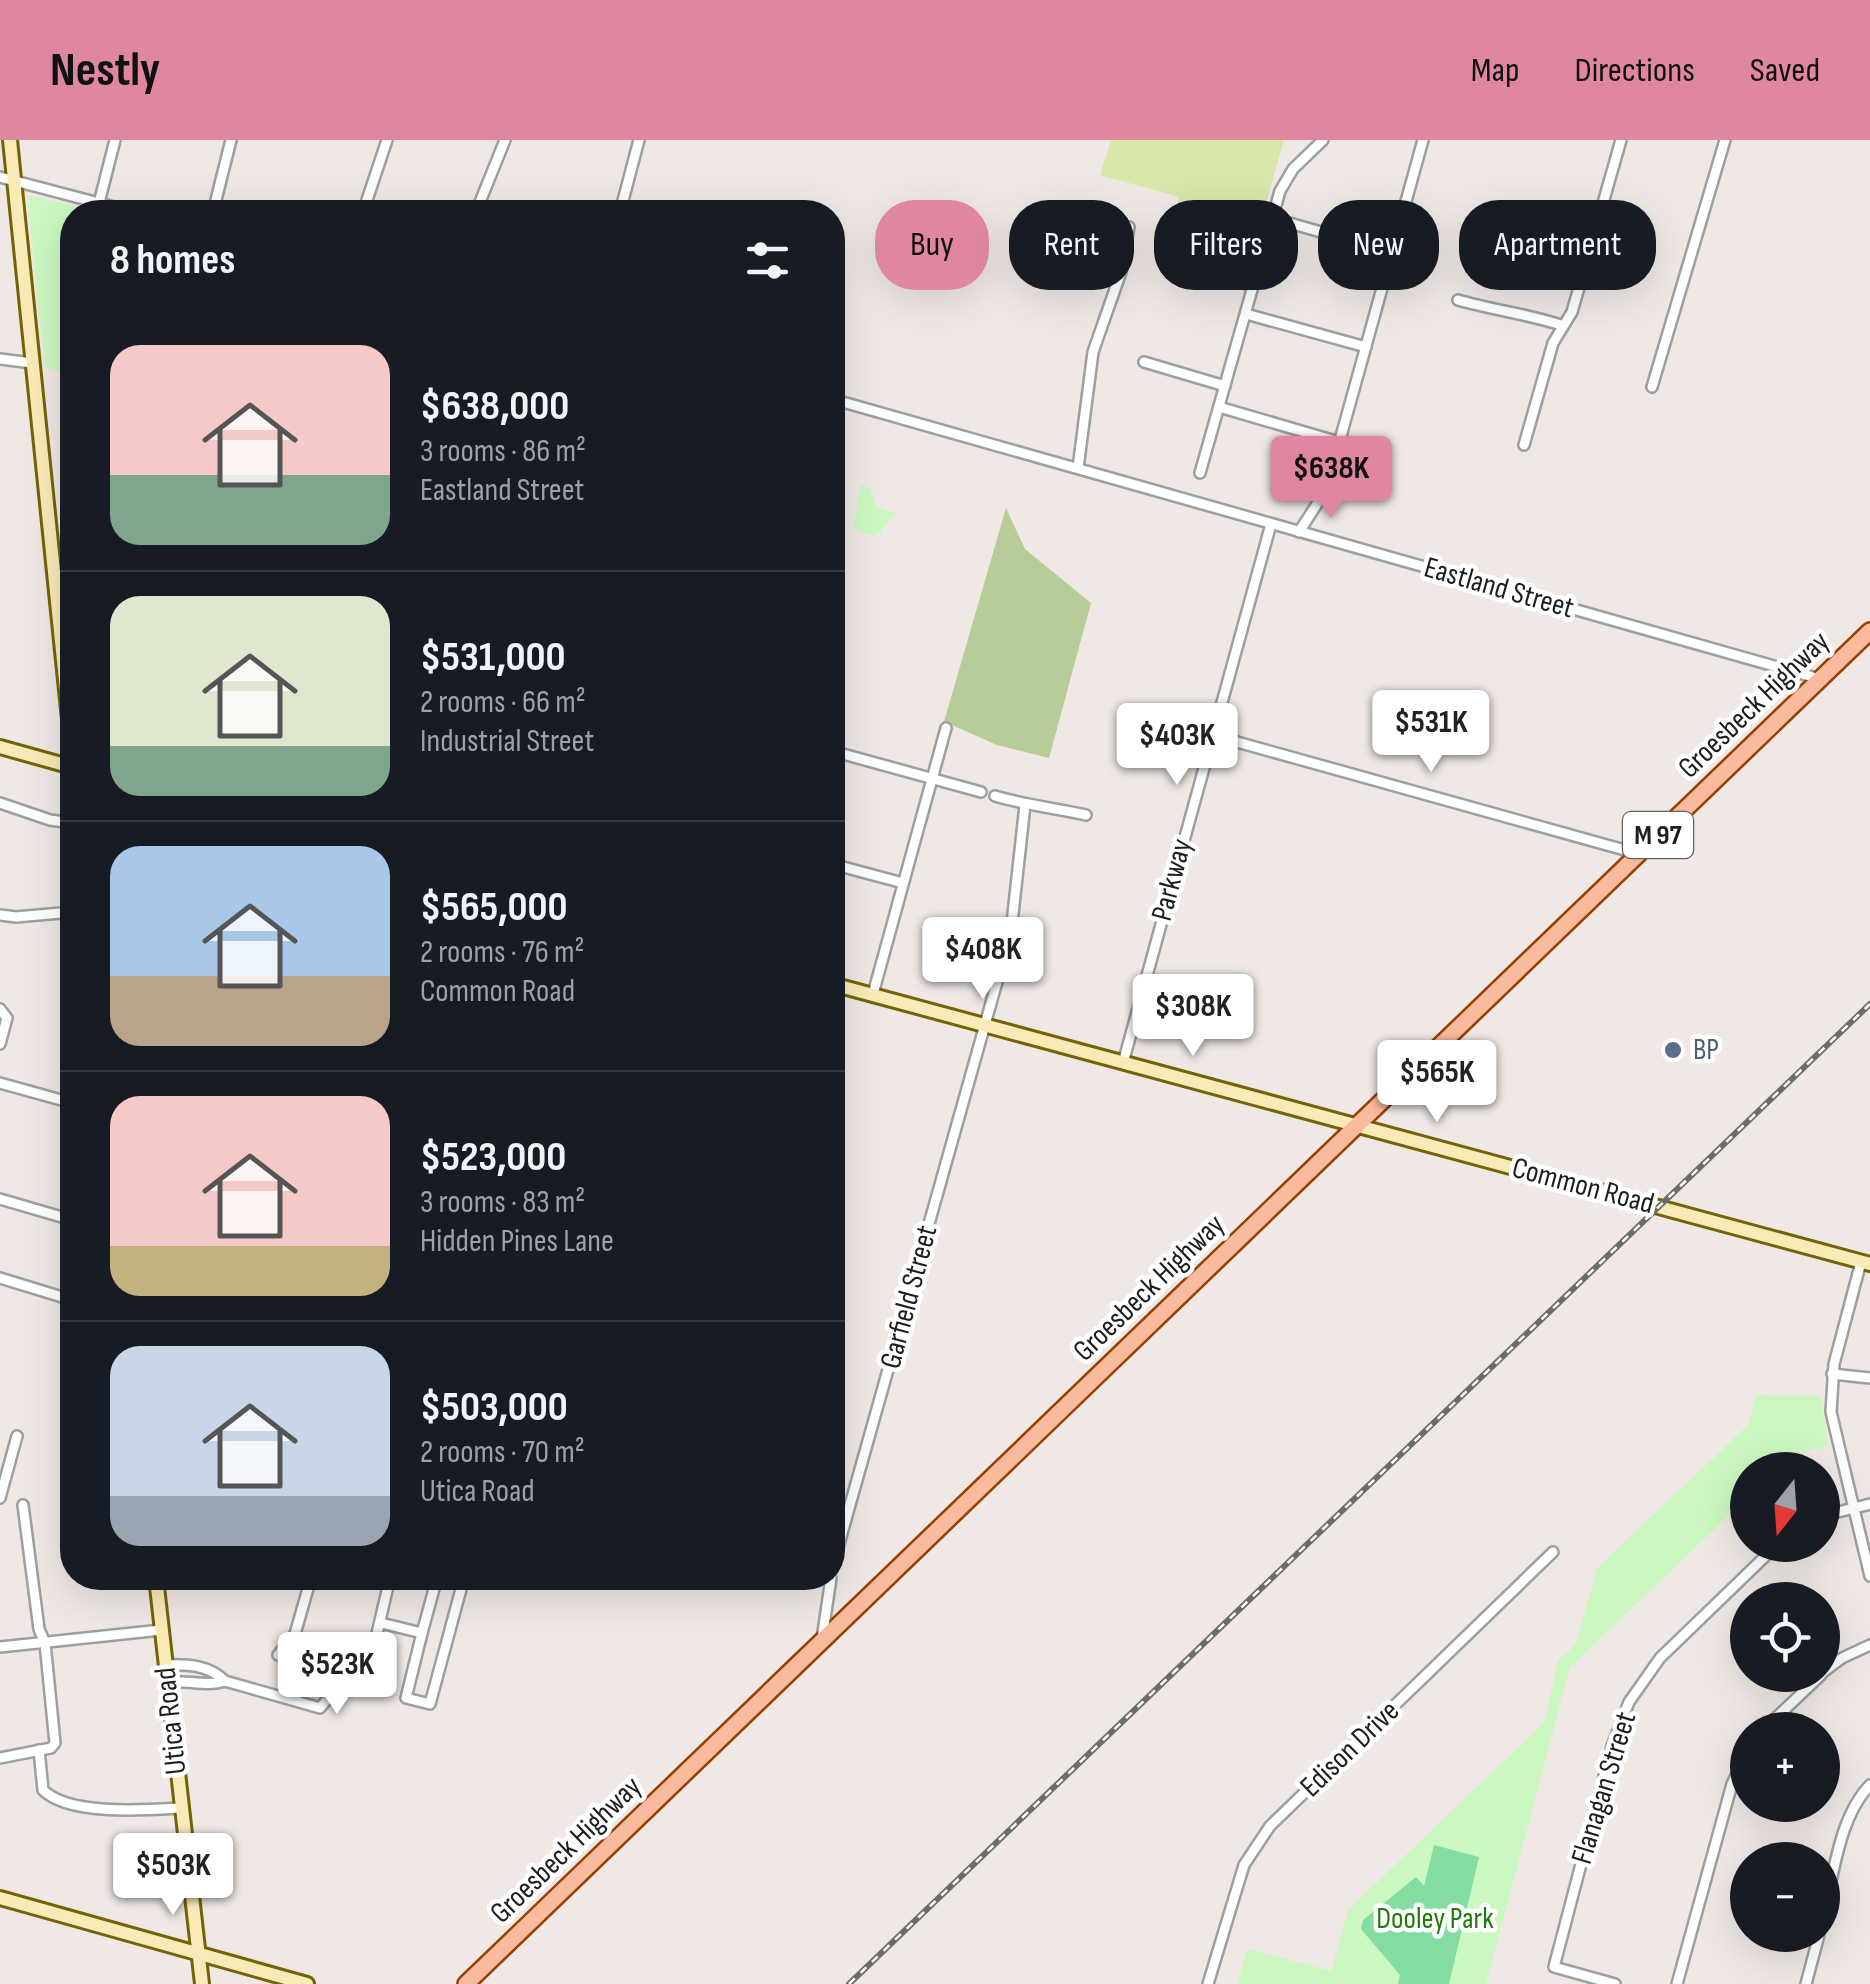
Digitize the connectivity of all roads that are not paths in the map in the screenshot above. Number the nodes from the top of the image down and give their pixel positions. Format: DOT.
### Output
graph roads {
  1 [pos="10,140"];
  2 [pos="115,140"];
  3 [pos="232,140"];
  4 [pos="387,140"];
  5 [pos="505,140"];
  6 [pos="639,140"];
  7 [pos="1324,140"];
  8 [pos="1423,140"];
  9 [pos="1621,140"];
  10 [pos="1725,140"];
  11 [pos="7,179"];
  12 [pos="84,200"];
  13 [pos="100,200"];
  14 [pos="216,200"];
  15 [pos="367,200"];
  16 [pos="481,200"];
  17 [pos="623,200"];
  18 [pos="1278,200"];
  19 [pos="1406,200"];
  20 [pos="1115,290"];
  21 [pos="1252,290"];
  22 [pos="1381,290"];
  23 [pos="1458,300"];
  24 [pos="1246,314"];
  25 [pos="1561,325"];
  26 [pos="1366,347"];
  27 [pos="0,359"];
  28 [pos="1144,362"];
  29 [pos="32,364"];
  30 [pos="1225,386"];
  31 [pos="1652,386"];
  32 [pos="845,402"];
  33 [pos="1219,407"];
  34 [pos="1339,442"];
  35 [pos="1524,445"];
  36 [pos="1078,468"];
  37 [pos="1200,473"];
  38 [pos="1271,524"];
  39 [pos="1299,532"];
  40 [pos="1870,631"];
  41 [pos="60,634"];
  42 [pos="1820,679"];
  43 [pos="946,728"];
  44 [pos="1212,734"];
  45 [pos="0,748"];
  46 [pos="845,755"];
  47 [pos="60,764"];
  48 [pos="932,779"];
  49 [pos="981,792"];
  50 [pos="995,796"];
  51 [pos="0,803"];
  52 [pos="1025,804"];
  53 [pos="1086,815"];
  54 [pos="60,822"];
  55 [pos="1638,854"];
  56 [pos="845,867"];
  57 [pos="904,883"];
  58 [pos="60,913"];
  59 [pos="0,914"];
  60 [pos="845,987"];
  61 [pos="873,994"];
  62 [pos="0,1009"];
  63 [pos="984,1024"];
  64 [pos="0,1044"];
  65 [pos="1124,1063"];
  66 [pos="0,1083"];
  67 [pos="60,1100"];
  68 [pos="1358,1126"];
  69 [pos="0,1199"];
  70 [pos="60,1216"];
  71 [pos="1866,1263"];
  72 [pos="0,1278"];
  73 [pos="60,1296"];
  74 [pos="1832,1374"];
  75 [pos="1870,1378"];
  76 [pos="17,1436"];
  77 [pos="0,1498"];
  78 [pos="1870,1504"];
  79 [pos="23,1505"];
  80 [pos="1852,1507"];
  81 [pos="1840,1511"];
  82 [pos="845,1522"];
  83 [pos="1553,1552"];
  84 [pos="1759,1562"];
  85 [pos="1870,1576"];
  86 [pos="157,1590"];
  87 [pos="307,1590"];
  88 [pos="388,1590"];
  89 [pos="433,1590"];
  90 [pos="461,1590"];
  91 [pos="829,1590"];
  92 [pos="382,1623"];
  93 [pos="161,1630"];
  94 [pos="422,1633"];
  95 [pos="822,1641"];
  96 [pos="45,1643"];
  97 [pos="1870,1645"];
  98 [pos="0,1647"];
  99 [pos="278,1655"];
  100 [pos="1840,1660"];
  101 [pos="370,1663"];
  102 [pos="166,1665"];
  103 [pos="226,1681"];
  104 [pos="167,1682"];
  105 [pos="1803,1692"];
  106 [pos="294,1698"];
  107 [pos="1783,1712"];
  108 [pos="38,1750"];
  109 [pos="0,1758"];
  110 [pos="1870,1785"];
  111 [pos="1730,1791"];
  112 [pos="180,1808"];
  113 [pos="1840,1852"];
  114 [pos="0,1898"];
  115 [pos="1814,1952"];
  116 [pos="199,1954"];
  117 [pos="202,1984"];
  118 [pos="307,1984"];
  119 [pos="466,1984"];
  120 [pos="1208,1984"];
  121 [pos="1615,1984"];
  122 [pos="1677,1984"];
  123 [pos="1806,1984"];
  1 -- 11 [label="main road"];
  2 -- 13 [label="street"];
  3 -- 14 [label="street"];
  4 -- 15 [label="street"];
  5 -- 16 [label="street"];
  6 -- 17 [label="street"];
  7 -- 18 [label="street"];
  8 -- 19 [label="street"];
  9 -- 25 [label="street"];
  10 -- 31 [label="street"];
  11 -- 12 [label="street"];
  11 -- 29 [label="main road"];
  20 -- 36 [label="street"];
  21 -- 24 [label="street"];
  22 -- 26 [label="street"];
  23 -- 25 [label="street"];
  24 -- 26 [label="street"];
  24 -- 30 [label="street"];
  25 -- 35 [label="street"];
  26 -- 34 [label="street"];
  27 -- 29 [label="street"];
  28 -- 30 [label="street"];
  29 -- 41 [label="main road"];
  30 -- 33 [label="street"];
  32 -- 36 [label="street, Eastland Street"];
  33 -- 34 [label="street"];
  33 -- 37 [label="street"];
  34 -- 39 [label="street"];
  36 -- 38 [label="street, Eastland Street"];
  38 -- 39 [label="street, Eastland Street"];
  38 -- 44 [label="street, Parkway"];
  39 -- 42 [label="street, Eastland Street"];
  40 -- 42 [label="main road, Groesbeck Highway / M 97"];
  42 -- 55 [label="main road, Groesbeck Highway / M 97"];
  43 -- 48 [label="street"];
  44 -- 55 [label="street"];
  44 -- 65 [label="street, Parkway"];
  45 -- 47 [label="main road"];
  46 -- 48 [label="street"];
  48 -- 49 [label="street"];
  48 -- 57 [label="street"];
  50 -- 52 [label="street"];
  51 -- 54 [label="street"];
  52 -- 53 [label="street"];
  52 -- 63 [label="street, Garfield Street"];
  55 -- 68 [label="main road, Groesbeck Highway / M 97"];
  56 -- 57 [label="street"];
  57 -- 61 [label="street"];
  58 -- 59 [label="street"];
  60 -- 61 [label="main road, Common Road"];
  61 -- 63 [label="main road, Common Road"];
  62 -- 64 [label="street"];
  63 -- 65 [label="main road, Common Road"];
  63 -- 82 [label="street, Garfield Street"];
  65 -- 68 [label="main road, Common Road"];
  66 -- 67 [label="street"];
  68 -- 71 [label="main road, Common Road"];
  68 -- 95 [label="main road, Groesbeck Highway / M 97"];
  69 -- 70 [label="street"];
  71 -- 74 [label="street"];
  72 -- 73 [label="street"];
  74 -- 75 [label="street"];
  74 -- 80 [label="street"];
  76 -- 77 [label="street"];
  78 -- 80 [label="street"];
  79 -- 96 [label="street"];
  80 -- 81 [label="street"];
  80 -- 85 [label="street"];
  83 -- 120 [label="street, Edison Drive"];
  84 -- 121 [label="street, Flanagan Street"];
  86 -- 93 [label="main road, Utica Road"];
  87 -- 99 [label="street"];
  88 -- 92 [label="street"];
  89 -- 94 [label="street"];
  90 -- 94 [label="street"];
  91 -- 95 [label="street"];
  92 -- 94 [label="street"];
  92 -- 101 [label="street"];
  93 -- 96 [label="street"];
  93 -- 102 [label="main road, Utica Road"];
  95 -- 119 [label="main road, Groesbeck Highway / M 97"];
  96 -- 98 [label="street"];
  96 -- 108 [label="street"];
  97 -- 100 [label="street"];
  101 -- 106 [label="street"];
  101 -- 106 [label="street"];
  102 -- 103 [label="street"];
  102 -- 104 [label="main road, Utica Road"];
  103 -- 104 [label="street"];
  103 -- 106 [label="street"];
  104 -- 112 [label="main road, Utica Road"];
  105 -- 107 [label="street"];
  108 -- 109 [label="street"];
  108 -- 112 [label="street"];
  110 -- 113 [label="street"];
  111 -- 122 [label="street"];
  112 -- 116 [label="main road, Utica Road"];
  114 -- 116 [label="main road"];
  115 -- 123 [label="street"];
  116 -- 117 [label="main road, Utica Road"];
  116 -- 118 [label="main road"];
}
